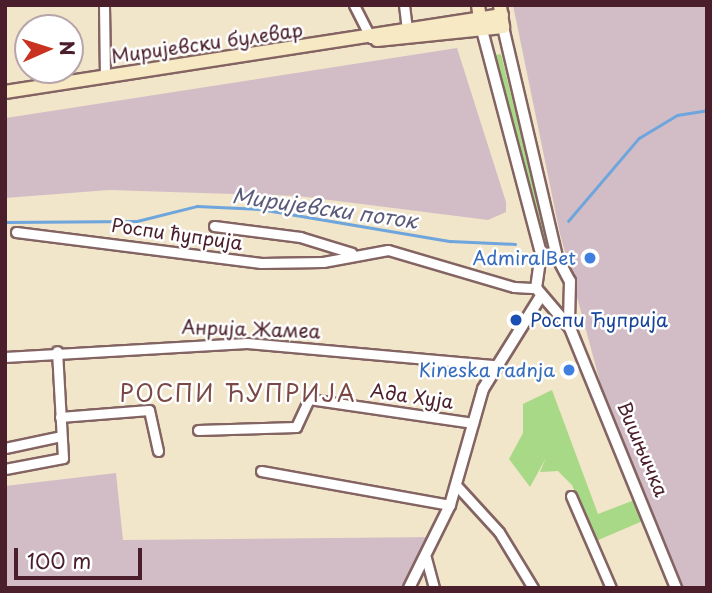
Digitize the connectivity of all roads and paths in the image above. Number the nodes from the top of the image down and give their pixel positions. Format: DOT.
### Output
graph roads {
  1 [pos="104,5"];
  2 [pos="354,5"];
  3 [pos="404,5"];
  4 [pos="502,16"];
  5 [pos="480,18"];
  6 [pos="407,28"];
  7 [pos="372,39"];
  8 [pos="105,77"];
  9 [pos="5,92"];
  10 [pos="214,226"];
  11 [pos="16,232"];
  12 [pos="352,253"];
  13 [pos="565,272"];
  14 [pos="539,274"];
  15 [pos="569,291"];
  16 [pos="542,295"];
  17 [pos="570,328"];
  18 [pos="57,351"];
  19 [pos="5,357"];
  20 [pos="495,365"];
  21 [pos="60,417"];
  22 [pos="473,423"];
  23 [pos="198,430"];
  24 [pos="61,436"];
  25 [pos="5,448"];
  26 [pos="158,451"];
  27 [pos="5,469"];
  28 [pos="261,471"];
  29 [pos="457,486"];
  30 [pos="571,496"];
  31 [pos="450,505"];
  32 [pos="426,558"];
  33 [pos="409,588"];
  34 [pos="434,588"];
  35 [pos="533,588"];
  36 [pos="611,588"];
  37 [pos="676,588"];
  1 -- 8 [label="street"];
  2 -- 7 [label="street"];
  3 -- 6 [label="street"];
  4 -- 5 [label="main road, Миријевски булевар"];
  4 -- 13 [label="street, Вишњичка"];
  5 -- 6 [label="main road, Миријевски булевар"];
  5 -- 7 [label="main road, Миријевски булевар"];
  5 -- 14 [label="street"];
  6 -- 7 [label="main road, Миријевски булевар"];
  7 -- 8 [label="main road, Миријевски булевар"];
  8 -- 9 [label="main road, Миријевски булевар"];
  10 -- 12 [label="street"];
  11 -- 12 [label="street, Роспи ћуприја"];
  12 -- 16 [label="street, Роспи ћуприја"];
  13 -- 14 [label="street"];
  13 -- 15 [label="street, Вишњичка"];
  14 -- 16 [label="street"];
  15 -- 16 [label="street"];
  15 -- 17 [label="street, Вишњичка"];
  16 -- 17 [label="street, Вишњичка"];
  16 -- 20 [label="street"];
  17 -- 37 [label="street, Вишњичка"];
  18 -- 19 [label="street, Анрија Жамеа"];
  18 -- 20 [label="street, Анрија Жамеа"];
  18 -- 21 [label="street"];
  20 -- 22 [label="street"];
  21 -- 24 [label="street"];
  21 -- 26 [label="street"];
  22 -- 23 [label="street, Ада Хуја"];
  22 -- 29 [label="street"];
  24 -- 25 [label="street"];
  24 -- 27 [label="street"];
  28 -- 31 [label="street"];
  29 -- 31 [label="street"];
  29 -- 35 [label="street"];
  30 -- 36 [label="street"];
  31 -- 32 [label="street"];
  32 -- 33 [label="street"];
  32 -- 34 [label="street"];
}
